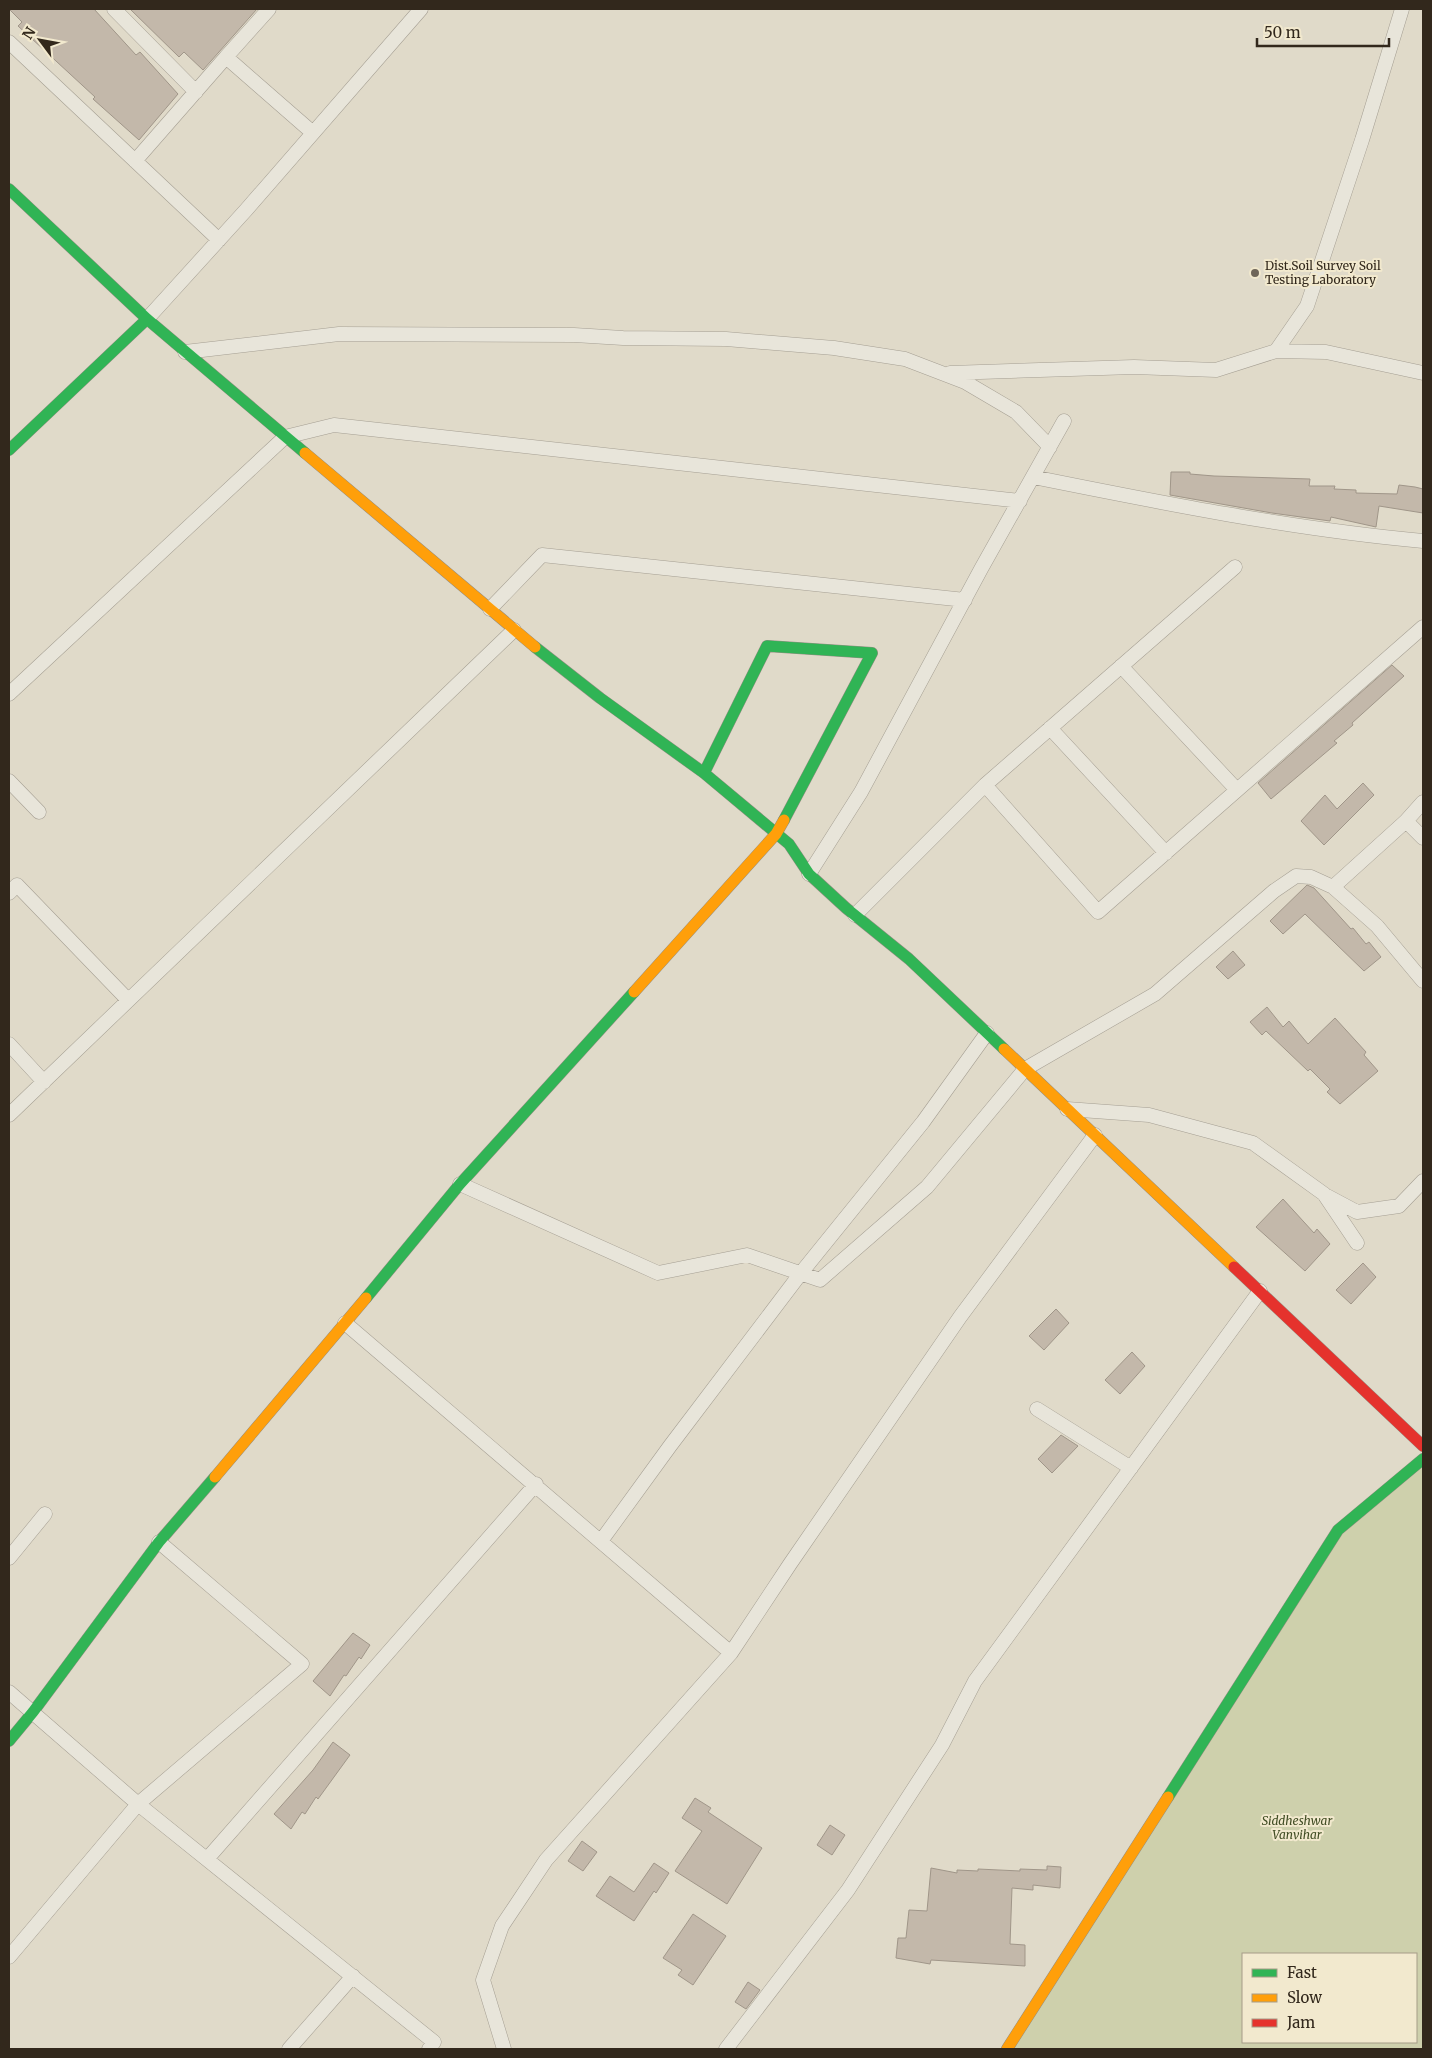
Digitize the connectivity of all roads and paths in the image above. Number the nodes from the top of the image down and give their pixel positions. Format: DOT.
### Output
graph roads {
  1 [pos="114,9"];
  2 [pos="267,9"];
  3 [pos="421,9"];
  4 [pos="1402,9"];
  5 [pos="9,42"];
  6 [pos="226,57"];
  7 [pos="196,92"];
  8 [pos="313,132"];
  9 [pos="136,161"];
  10 [pos="9,189"];
  11 [pos="219,240"];
  12 [pos="147,320"];
  13 [pos="1276,351"];
  14 [pos="185,352"];
  15 [pos="1423,373"];
  16 [pos="943,374"];
  17 [pos="1064,421"];
  18 [pos="286,437"];
  19 [pos="1050,447"];
  20 [pos="9,450"];
  21 [pos="1033,477"];
  22 [pos="1020,501"];
  23 [pos="1423,541"];
  24 [pos="1234,567"];
  25 [pos="965,600"];
  26 [pos="490,609"];
  27 [pos="1423,627"];
  28 [pos="514,630"];
  29 [pos="1121,666"];
  30 [pos="9,694"];
  31 [pos="1050,728"];
  32 [pos="704,773"];
  33 [pos="9,780"];
  34 [pos="984,785"];
  35 [pos="1237,790"];
  36 [pos="1423,802"];
  37 [pos="39,812"];
  38 [pos="1406,821"];
  39 [pos="776,834"];
  40 [pos="1423,838"];
  41 [pos="1166,853"];
  42 [pos="809,874"];
  43 [pos="1333,887"];
  44 [pos="9,894"];
  45 [pos="855,915"];
  46 [pos="1423,981"];
  47 [pos="128,1000"];
  48 [pos="987,1033"];
  49 [pos="9,1044"];
  50 [pos="1025,1069"];
  51 [pos="44,1082"];
  52 [pos="1067,1109"];
  53 [pos="9,1115"];
  54 [pos="1095,1136"];
  55 [pos="1423,1181"];
  56 [pos="460,1184"];
  57 [pos="1324,1194"];
  58 [pos="1357,1243"];
  59 [pos="801,1273"];
  60 [pos="1260,1291"];
  61 [pos="345,1323"];
  62 [pos="1037,1409"];
  63 [pos="1423,1446"];
  64 [pos="1423,1460"];
  65 [pos="1131,1468"];
  66 [pos="536,1484"];
  67 [pos="45,1514"];
  68 [pos="601,1541"];
  69 [pos="159,1542"];
  70 [pos="9,1558"];
  71 [pos="731,1653"];
  72 [pos="9,1692"];
  73 [pos="32,1712"];
  74 [pos="9,1741"];
  75 [pos="138,1804"];
  76 [pos="207,1859"];
  77 [pos="9,1957"];
  78 [pos="352,1976"];
  79 [pos="435,2047"];
  80 [pos="289,2049"];
  81 [pos="504,2049"];
  82 [pos="726,2049"];
  83 [pos="1007,2049"];
  1 -- 7 [label="street"];
  2 -- 6 [label="street"];
  3 -- 8 [label="street"];
  4 -- 13 [label="street"];
  5 -- 9 [label="street"];
  6 -- 7 [label="street"];
  6 -- 8 [label="street"];
  7 -- 9 [label="street"];
  8 -- 11 [label="street"];
  9 -- 11 [label="street"];
  10 -- 12 [label="street"];
  11 -- 12 [label="street"];
  12 -- 14 [label="street"];
  12 -- 20 [label="street"];
  13 -- 15 [label="street"];
  13 -- 16 [label="street"];
  14 -- 16 [label="street"];
  14 -- 18 [label="street"];
  16 -- 19 [label="street"];
  17 -- 19 [label="street"];
  18 -- 22 [label="street"];
  18 -- 26 [label="street"];
  18 -- 30 [label="street"];
  19 -- 21 [label="street"];
  21 -- 22 [label="street"];
  21 -- 23 [label="street"];
  22 -- 25 [label="street"];
  24 -- 29 [label="street"];
  25 -- 26 [label="street"];
  25 -- 42 [label="street"];
  26 -- 28 [label="street"];
  27 -- 35 [label="street"];
  28 -- 32 [label="street"];
  28 -- 47 [label="street"];
  29 -- 31 [label="street"];
  29 -- 35 [label="street"];
  31 -- 34 [label="street"];
  31 -- 41 [label="street"];
  32 -- 39 [label="street"];
  32 -- 39 [label="street"];
  33 -- 37 [label="street"];
  34 -- 41 [label="street"];
  34 -- 45 [label="street"];
  35 -- 41 [label="street"];
  36 -- 38 [label="street"];
  38 -- 40 [label="street"];
  38 -- 43 [label="street"];
  39 -- 42 [label="street"];
  39 -- 56 [label="street"];
  42 -- 45 [label="street"];
  43 -- 46 [label="street"];
  43 -- 50 [label="street"];
  44 -- 47 [label="street"];
  45 -- 48 [label="street"];
  47 -- 51 [label="street"];
  48 -- 50 [label="street"];
  48 -- 59 [label="street"];
  49 -- 51 [label="street"];
  50 -- 52 [label="street"];
  50 -- 59 [label="street"];
  51 -- 53 [label="street"];
  52 -- 54 [label="street"];
  52 -- 57 [label="street"];
  54 -- 60 [label="street"];
  54 -- 71 [label="street"];
  55 -- 57 [label="street"];
  56 -- 59 [label="street"];
  56 -- 61 [label="street"];
  57 -- 58 [label="street"];
  59 -- 68 [label="street"];
  60 -- 63 [label="street"];
  60 -- 65 [label="street"];
  61 -- 66 [label="street"];
  61 -- 69 [label="street"];
  62 -- 65 [label="street"];
  64 -- 83 [label="street"];
  65 -- 82 [label="street"];
  66 -- 68 [label="street"];
  66 -- 76 [label="street"];
  67 -- 70 [label="street"];
  68 -- 71 [label="street"];
  69 -- 73 [label="street"];
  69 -- 75 [label="street"];
  71 -- 81 [label="street"];
  72 -- 73 [label="street"];
  73 -- 74 [label="street"];
  73 -- 75 [label="street"];
  75 -- 76 [label="street"];
  75 -- 77 [label="street"];
  76 -- 78 [label="street"];
  78 -- 79 [label="street"];
  78 -- 80 [label="street"];
}
